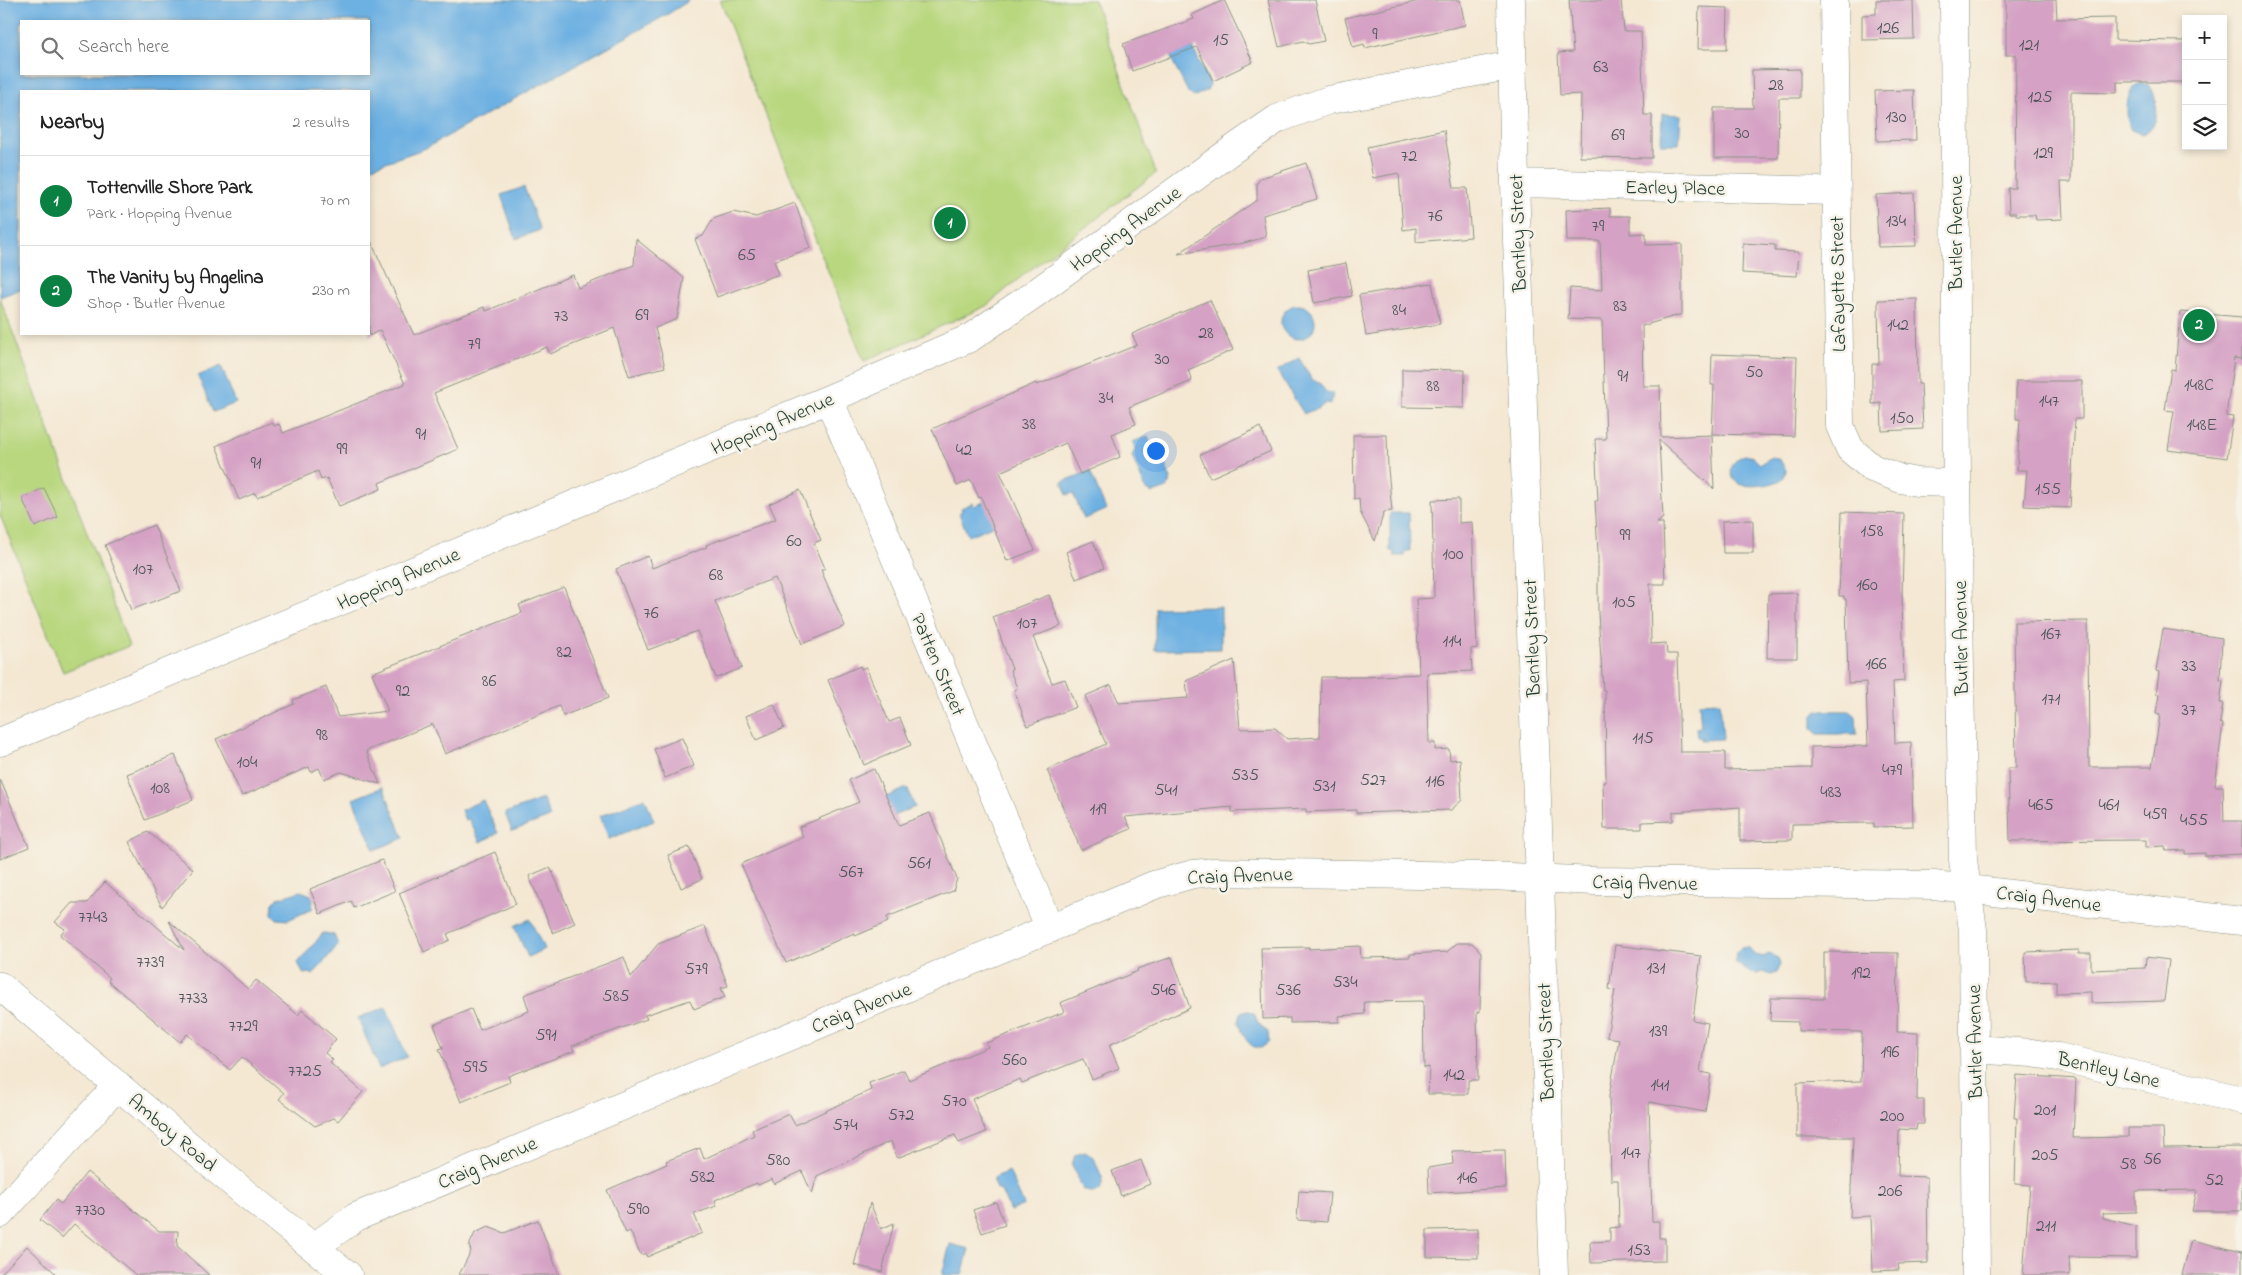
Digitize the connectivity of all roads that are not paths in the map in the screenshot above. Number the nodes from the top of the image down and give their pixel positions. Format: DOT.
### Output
graph roads {
  1 [pos="1512,0"];
  2 [pos="1834,0"];
  3 [pos="1954,0"];
  4 [pos="1513,65"];
  5 [pos="1515,183"];
  6 [pos="1835,191"];
  7 [pos="829,399"];
  8 [pos="1957,482"];
  9 [pos="0,742"];
  10 [pos="1539,878"];
  11 [pos="1968,888"];
  12 [pos="2242,921"];
  13 [pos="1050,929"];
  14 [pos="0,986"];
  15 [pos="1974,1049"];
  16 [pos="118,1085"];
  17 [pos="2242,1100"];
  18 [pos="0,1214"];
  19 [pos="314,1247"];
  20 [pos="348,1275"];
  21 [pos="1554,1275"];
  22 [pos="1976,1275"];
  1 -- 4 [label="street, Bentley Street"];
  2 -- 6 [label="street, Lafayette Street"];
  3 -- 8 [label="street, Butler Avenue"];
  4 -- 5 [label="street, Bentley Street"];
  4 -- 7 [label="street, Hopping Avenue"];
  5 -- 6 [label="street, Earley Place"];
  5 -- 10 [label="street, Bentley Street"];
  6 -- 8 [label="street, Lafayette Street"];
  7 -- 9 [label="street, Hopping Avenue"];
  7 -- 13 [label="street, Patten Street"];
  8 -- 11 [label="street, Butler Avenue"];
  10 -- 11 [label="street, Craig Avenue"];
  10 -- 13 [label="street, Craig Avenue"];
  10 -- 21 [label="street, Bentley Street"];
  11 -- 12 [label="street, Craig Avenue"];
  11 -- 15 [label="street, Butler Avenue"];
  13 -- 19 [label="street, Craig Avenue"];
  14 -- 16 [label="street, Amboy Road"];
  15 -- 17 [label="street, Bentley Lane"];
  15 -- 22 [label="street, Butler Avenue"];
  16 -- 18 [label="street"];
  16 -- 19 [label="street, Amboy Road"];
  19 -- 20 [label="street, Amboy Road"];
}
